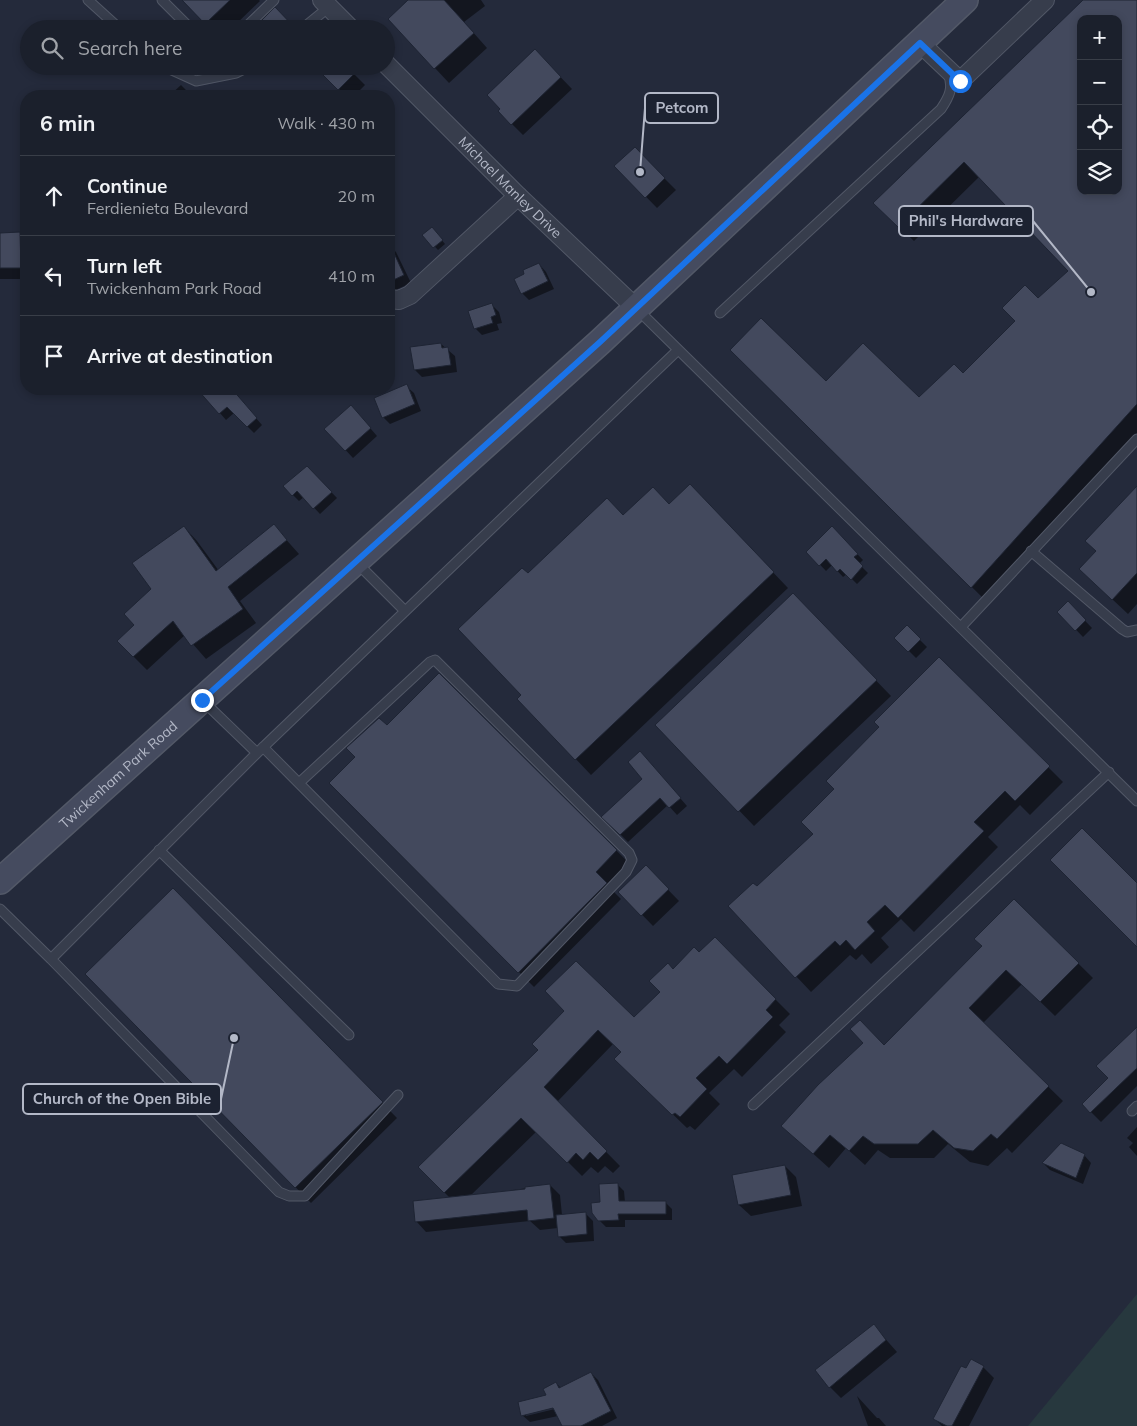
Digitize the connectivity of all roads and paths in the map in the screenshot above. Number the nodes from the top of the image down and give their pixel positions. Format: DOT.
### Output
graph roads {
  1 [pos="88,0"];
  2 [pos="162,0"];
  3 [pos="274,0"];
  4 [pos="965,0"];
  5 [pos="1045,0"];
  6 [pos="326,3"];
  7 [pos="110,20"];
  8 [pos="182,20"];
  9 [pos="253,20"];
  10 [pos="310,20"];
  11 [pos="342,20"];
  12 [pos="920,43"];
  13 [pos="946,68"];
  14 [pos="395,73"];
  15 [pos="183,75"];
  16 [pos="216,75"];
  17 [pos="518,196"];
  18 [pos="395,300"];
  19 [pos="636,308"];
  20 [pos="720,313"];
  21 [pos="678,350"];
  22 [pos="1137,438"];
  23 [pos="1031,552"];
  24 [pos="356,562"];
  25 [pos="405,611"];
  26 [pos="961,627"];
  27 [pos="1137,630"];
  28 [pos="202,700"];
  29 [pos="260,750"];
  30 [pos="1109,772"];
  31 [pos="299,783"];
  32 [pos="1137,801"];
  33 [pos="159,850"];
  34 [pos="0,881"];
  35 [pos="0,909"];
  36 [pos="51,959"];
  37 [pos="349,1034"];
  38 [pos="398,1095"];
  39 [pos="753,1105"];
  1 -- 7 [label="lane"];
  2 -- 8 [label="lane"];
  3 -- 9 [label="lane"];
  4 -- 12 [label="main road, Twickenham Park Road"];
  5 -- 13 [label="street"];
  6 -- 10 [label="lane"];
  6 -- 11 [label="street"];
  12 -- 13 [label="street"];
  12 -- 19 [label="main road, Twickenham Park Road"];
  13 -- 20 [label="lane"];
  14 -- 17 [label="street, Michael Manley Drive"];
  15 -- 16 [label="lane"];
  17 -- 18 [label="street"];
  17 -- 19 [label="street, Michael Manley Drive"];
  19 -- 21 [label="lane"];
  19 -- 24 [label="main road, Twickenham Park Road"];
  21 -- 25 [label="lane"];
  21 -- 26 [label="lane"];
  22 -- 23 [label="lane"];
  23 -- 26 [label="lane"];
  23 -- 27 [label="lane"];
  24 -- 25 [label="lane"];
  24 -- 28 [label="main road, Twickenham Park Road"];
  25 -- 29 [label="lane"];
  26 -- 30 [label="lane"];
  28 -- 29 [label="lane"];
  28 -- 34 [label="main road, Twickenham Park Road"];
  29 -- 31 [label="lane"];
  29 -- 33 [label="lane"];
  30 -- 32 [label="lane"];
  30 -- 39 [label="lane"];
  31 -- 31 [label="lane"];
  33 -- 36 [label="lane"];
  33 -- 37 [label="lane"];
  35 -- 36 [label="lane"];
  36 -- 38 [label="lane"];
}
